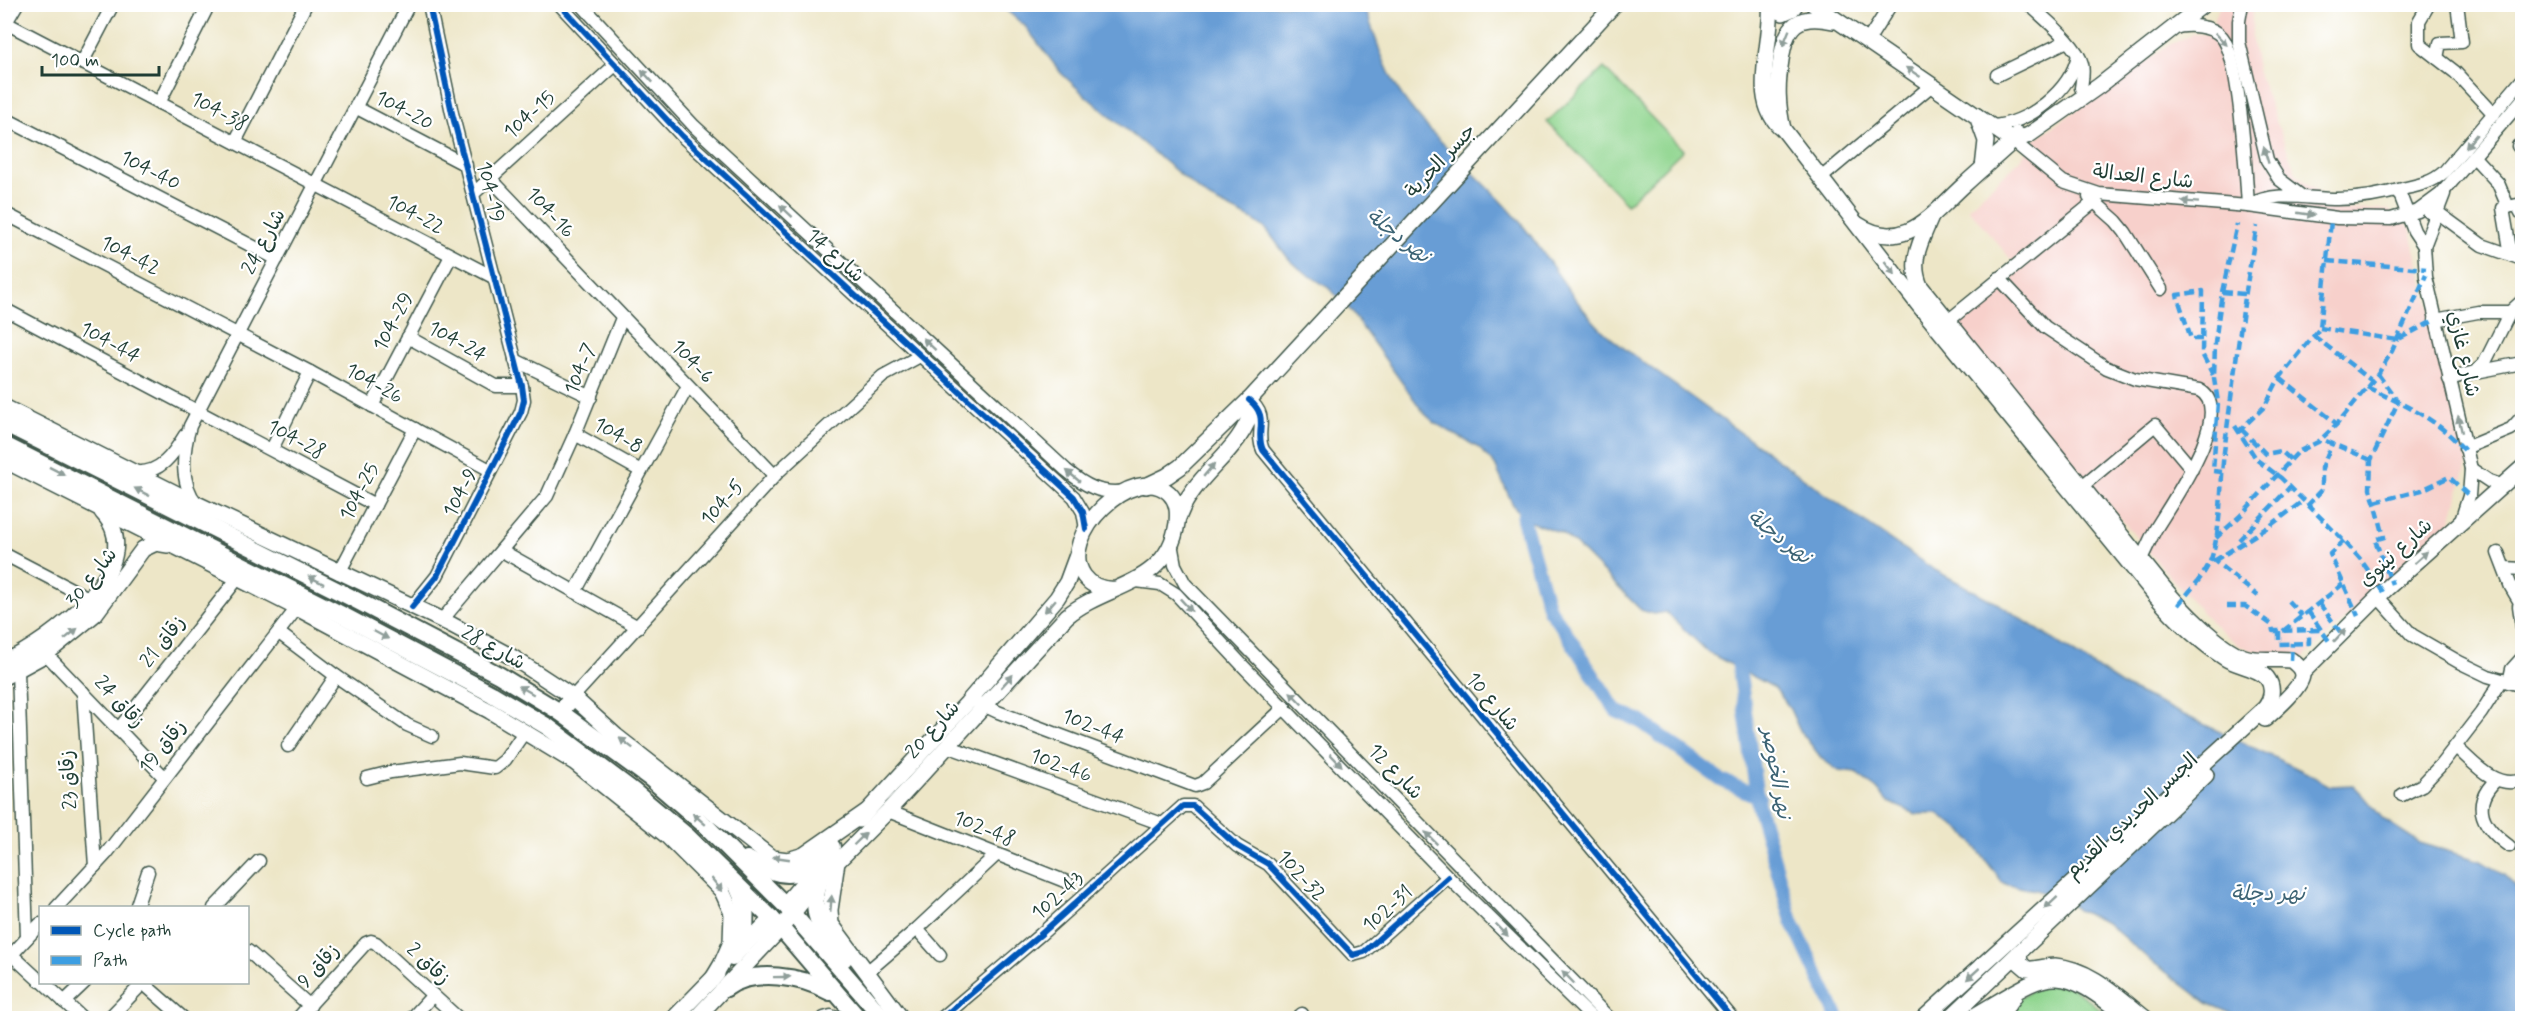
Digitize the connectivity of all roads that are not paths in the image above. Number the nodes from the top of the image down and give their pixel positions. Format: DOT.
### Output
graph roads {
  1 [pos="17,4"];
  2 [pos="113,4"];
  3 [pos="209,4"];
  4 [pos="306,4"];
  5 [pos="409,4"];
  6 [pos="429,4"];
  7 [pos="560,4"];
  8 [pos="581,4"];
  9 [pos="1796,4"];
  10 [pos="1813,4"];
  11 [pos="1891,4"];
  12 [pos="2029,4"];
  13 [pos="2189,4"];
  14 [pos="2204,4"];
  15 [pos="2242,4"];
  16 [pos="2428,4"];
  17 [pos="2457,4"];
  18 [pos="1770,5"];
  19 [pos="1614,6"];
  20 [pos="1835,21"];
  21 [pos="5,25"];
  22 [pos="2167,31"];
  23 [pos="2067,41"];
  24 [pos="1867,42"];
  25 [pos="2078,55"];
  26 [pos="2437,58"];
  27 [pos="82,63"];
  28 [pos="614,66"];
  29 [pos="1996,75"];
  30 [pos="2523,81"];
  31 [pos="1932,85"];
  32 [pos="2081,88"];
  33 [pos="2523,100"];
  34 [pos="159,103"];
  35 [pos="357,108"];
  36 [pos="2494,114"];
  37 [pos="1977,116"];
  38 [pos="4,118"];
  39 [pos="1991,126"];
  40 [pos="1784,129"];
  41 [pos="2013,141"];
  42 [pos="235,142"];
  43 [pos="2474,156"];
  44 [pos="466,165"];
  45 [pos="1983,168"];
  46 [pos="489,177"];
  47 [pos="1821,178"];
  48 [pos="316,185"];
  49 [pos="2080,189"];
  50 [pos="2396,191"];
  51 [pos="473,194"];
  52 [pos="2303,197"];
  53 [pos="2094,202"];
  54 [pos="2248,206"];
  55 [pos="2508,207"];
  56 [pos="2422,211"];
  57 [pos="4,213"];
  58 [pos="2523,214"];
  59 [pos="1931,217"];
  60 [pos="1854,222"];
  61 [pos="2424,246"];
  62 [pos="451,256"];
  63 [pos="2517,257"];
  64 [pos="277,259"];
  65 [pos="582,276"];
  66 [pos="495,278"];
  67 [pos="1999,279"];
  68 [pos="2161,290"];
  69 [pos="1922,300"];
  70 [pos="2523,301"];
  71 [pos="4,309"];
  72 [pos="2510,312"];
  73 [pos="622,318"];
  74 [pos="2436,320"];
  75 [pos="1948,321"];
  76 [pos="237,334"];
  77 [pos="408,337"];
  78 [pos="920,356"];
  79 [pos="515,360"];
  80 [pos="2523,363"];
  81 [pos="310,372"];
  82 [pos="2475,372"];
  83 [pos="2449,380"];
  84 [pos="522,386"];
  85 [pos="688,386"];
  86 [pos="591,397"];
  87 [pos="1249,400"];
  88 [pos="372,406"];
  89 [pos="4,407"];
  90 [pos="198,411"];
  91 [pos="2523,417"];
  92 [pos="4,423"];
  93 [pos="190,426"];
  94 [pos="415,429"];
  95 [pos="575,434"];
  96 [pos="4,445"];
  97 [pos="2465,448"];
  98 [pos="272,449"];
  99 [pos="4,460"];
  100 [pos="2523,468"];
  101 [pos="2192,469"];
  102 [pos="2471,470"];
  103 [pos="490,471"];
  104 [pos="641,471"];
  105 [pos="135,472"];
  106 [pos="774,475"];
  107 [pos="1146,486"];
  108 [pos="2504,486"];
  109 [pos="2081,487"];
  110 [pos="1127,491"];
  111 [pos="197,504"];
  112 [pos="375,505"];
  113 [pos="98,508"];
  114 [pos="1177,519"];
  115 [pos="2461,522"];
  116 [pos="1086,529"];
  117 [pos="242,534"];
  118 [pos="1171,543"];
  119 [pos="502,551"];
  120 [pos="186,552"];
  121 [pos="2498,553"];
  122 [pos="4,554"];
  123 [pos="1077,555"];
  124 [pos="2141,559"];
  125 [pos="2505,568"];
  126 [pos="230,569"];
  127 [pos="2523,569"];
  128 [pos="339,573"];
  129 [pos="1136,581"];
  130 [pos="1116,589"];
  131 [pos="575,592"];
  132 [pos="350,597"];
  133 [pos="2378,597"];
  134 [pos="96,602"];
  135 [pos="2522,603"];
  136 [pos="412,607"];
  137 [pos="297,608"];
  138 [pos="342,615"];
  139 [pos="441,620"];
  140 [pos="638,627"];
  141 [pos="2523,627"];
  142 [pos="279,633"];
  143 [pos="2212,642"];
  144 [pos="46,654"];
  145 [pos="2523,658"];
  146 [pos="9,664"];
  147 [pos="2302,673"];
  148 [pos="336,676"];
  149 [pos="2505,681"];
  150 [pos="2523,689"];
  151 [pos="83,692"];
  152 [pos="573,697"];
  153 [pos="977,702"];
  154 [pos="1285,708"];
  155 [pos="560,712"];
  156 [pos="2265,713"];
  157 [pos="118,730"];
  158 [pos="537,732"];
  159 [pos="432,736"];
  160 [pos="947,746"];
  161 [pos="288,747"];
  162 [pos="2456,747"];
  163 [pos="1364,769"];
  164 [pos="164,777"];
  165 [pos="367,778"];
  166 [pos="1355,779"];
  167 [pos="2496,780"];
  168 [pos="2523,780"];
  169 [pos="2402,795"];
  170 [pos="1197,809"];
  171 [pos="866,812"];
  172 [pos="888,812"];
  173 [pos="1162,824"];
  174 [pos="2509,846"];
  175 [pos="727,847"];
  176 [pos="835,854"];
  177 [pos="996,855"];
  178 [pos="259,861"];
  179 [pos="95,866"];
  180 [pos="148,872"];
  181 [pos="1448,877"];
  182 [pos="820,879"];
  183 [pos="734,882"];
  184 [pos="1067,882"];
  185 [pos="1488,895"];
  186 [pos="58,906"];
  187 [pos="137,906"];
  188 [pos="216,906"];
  189 [pos="1478,906"];
  190 [pos="788,909"];
  191 [pos="776,923"];
  192 [pos="39,925"];
  193 [pos="917,929"];
  194 [pos="27,938"];
  195 [pos="371,941"];
  196 [pos="2021,944"];
  197 [pos="1347,950"];
  198 [pos="249,952"];
  199 [pos="940,955"];
  200 [pos="732,958"];
  201 [pos="8,959"];
  202 [pos="867,972"];
  203 [pos="39,980"];
  204 [pos="853,982"];
  205 [pos="44,984"];
  206 [pos="83,984"];
  207 [pos="142,984"];
  208 [pos="144,984"];
  209 [pos="719,984"];
  210 [pos="2018,991"];
  211 [pos="433,995"];
  212 [pos="64,1002"];
  213 [pos="310,1006"];
  214 [pos="841,1011"];
  215 [pos="82,1018"];
  216 [pos="110,1018"];
  217 [pos="183,1018"];
  218 [pos="298,1018"];
  219 [pos="412,1018"];
  220 [pos="458,1018"];
  221 [pos="674,1018"];
  222 [pos="696,1018"];
  223 [pos="824,1018"];
  224 [pos="858,1018"];
  225 [pos="883,1018"];
  226 [pos="901,1018"];
  227 [pos="942,1018"];
  228 [pos="1592,1018"];
  229 [pos="1609,1018"];
  230 [pos="1732,1018"];
  231 [pos="1924,1018"];
  232 [pos="1950,1018"];
  233 [pos="1971,1018"];
  234 [pos="1998,1018"];
  235 [pos="2127,1018"];
  236 [pos="2145,1018"];
  1 -- 21 [label="street"];
  2 -- 27 [label="street"];
  3 -- 34 [label="street"];
  4 -- 42 [label="street"];
  5 -- 35 [label="street, شارع 24"];
  6 -- 44 [label="street, 104-19"];
  7 -- 28 [label="street, شارع 14"];
  110 -- 8 [label="street, شارع 14, one-way"];
  9 -- 18 [label="main road"];
  10 -- 20 [label="main road"];
  11 -- 24 [label="street"];
  12 -- 23 [label="street"];
  13 -- 32 [label="main road"];
  14 -- 22 [label="main road"];
  52 -- 15 [label="street, one-way"];
  16 -- 26 [label="street"];
  17 -- 26 [label="street"];
  18 -- 40 [label="main road"];
  19 -- 87 [label="main road, جسر الحرية"];
  20 -- 24 [label="main road"];
  20 -- 40 [label="main road, one-way"];
  21 -- 27 [label="street, 104-38"];
  22 -- 41 [label="main road"];
  22 -- 54 [label="street, one-way"];
  23 -- 25 [label="street"];
  23 -- 29 [label="street"];
  31 -- 24 [label="main road, one-way"];
  25 -- 32 [label="street"];
  25 -- 39 [label="street"];
  26 -- 36 [label="street"];
  27 -- 34 [label="street, 104-38"];
  28 -- 46 [label="street, 104-15"];
  28 -- 78 [label="street, شارع 14"];
  30 -- 36 [label="street"];
  31 -- 37 [label="main road"];
  31 -- 47 [label="street"];
  32 -- 41 [label="main road"];
  33 -- 43 [label="street"];
  34 -- 42 [label="street, 104-38"];
  35 -- 44 [label="street, 104-20"];
  35 -- 48 [label="street, شارع 24"];
  36 -- 50 [label="street, one-way"];
  37 -- 39 [label="main road"];
  37 -- 45 [label="main road"];
  38 -- 64 [label="street, 104-40"];
  39 -- 41 [label="main road"];
  40 -- 47 [label="main road"];
  41 -- 45 [label="main road"];
  41 -- 49 [label="street, شارع العدالة"];
  42 -- 48 [label="street, 104-38"];
  43 -- 55 [label="street"];
  43 -- 56 [label="street"];
  44 -- 51 [label="street, 104-19"];
  45 -- 59 [label="main road"];
  46 -- 51 [label="street, 104-15"];
  46 -- 65 [label="street, 104-16"];
  47 -- 60 [label="main road"];
  48 -- 62 [label="street, 104-22"];
  48 -- 64 [label="street, شارع 24"];
  49 -- 53 [label="street"];
  54 -- 49 [label="street, شارع العدالة, one-way"];
  50 -- 52 [label="street"];
  50 -- 56 [label="street"];
  51 -- 66 [label="street, 104-19"];
  52 -- 54 [label="street"];
  53 -- 67 [label="street"];
  53 -- 68 [label="street"];
  54 -- 56 [label="street, شارع العدالة, one-way"];
  55 -- 58 [label="street"];
  55 -- 63 [label="street"];
  56 -- 61 [label="street, شارع غازي"];
  56 -- 61 [label="street, شارع غازي"];
  56 -- 63 [label="street"];
  57 -- 76 [label="street, 104-42"];
  59 -- 60 [label="main road"];
  59 -- 69 [label="main road"];
  60 -- 69 [label="main road, one-way"];
  61 -- 74 [label="street, شارع غازي"];
  62 -- 66 [label="street, 104-22"];
  62 -- 77 [label="street, 104-29"];
  64 -- 76 [label="street, شارع 24"];
  65 -- 73 [label="street, 104-6"];
  66 -- 79 [label="street, 104-19"];
  67 -- 75 [label="street"];
  67 -- 101 [label="street"];
  69 -- 75 [label="main road"];
  69 -- 143 [label="main road"];
  70 -- 72 [label="street"];
  71 -- 90 [label="street, 104-44"];
  72 -- 74 [label="street"];
  72 -- 82 [label="street"];
  73 -- 85 [label="street, 104-6"];
  73 -- 86 [label="street, 104-7"];
  74 -- 83 [label="street, شارع غازي"];
  75 -- 109 [label="main road"];
  76 -- 81 [label="street, 104-26"];
  76 -- 90 [label="street, شارع 24"];
  77 -- 84 [label="street, 104-24"];
  77 -- 88 [label="street, 104-29"];
  78 -- 106 [label="street, 104-5"];
  78 -- 116 [label="street, شارع 14"];
  79 -- 84 [label="street, 104-19"];
  79 -- 86 [label="street"];
  80 -- 82 [label="street"];
  81 -- 88 [label="street, 104-26"];
  81 -- 98 [label="street"];
  82 -- 83 [label="street"];
  97 -- 83 [label="street, شارع غازي, one-way"];
  84 -- 103 [label="street, 104-9"];
  85 -- 104 [label="street"];
  85 -- 106 [label="street, 104-6"];
  86 -- 95 [label="street, 104-7"];
  87 -- 107 [label="main road, جسر الحرية"];
  114 -- 87 [label="main road, one-way"];
  87 -- 230 [label="street, شارع 10"];
  88 -- 94 [label="street, 104-26"];
  89 -- 105 [label="main road"];
  90 -- 93 [label="street, شارع 24"];
  90 -- 98 [label="street, 104-28"];
  91 -- 97 [label="street"];
  117 -- 92 [label="highway, شارع 28, one-way"];
  93 -- 105 [label="street"];
  93 -- 111 [label="street, شارع 24"];
  94 -- 103 [label="street, 104-26"];
  94 -- 112 [label="street, 104-25"];
  95 -- 104 [label="street, 104-8"];
  95 -- 119 [label="street, 104-7"];
  96 -- 126 [label="highway, شارع 28, one-way"];
  97 -- 102 [label="street, شارع غازي"];
  98 -- 112 [label="street, 104-28"];
  99 -- 113 [label="main road"];
  100 -- 108 [label="main road, شارع نينوى"];
  101 -- 109 [label="street"];
  101 -- 124 [label="street"];
  102 -- 108 [label="street"];
  102 -- 115 [label="street, شارع غازي"];
  103 -- 136 [label="street, 104-9"];
  104 -- 131 [label="street"];
  105 -- 111 [label="main road"];
  106 -- 140 [label="street, 104-5"];
  107 -- 110 [label="main road"];
  107 -- 114 [label="main road"];
  108 -- 115 [label="main road, شارع نينوى"];
  109 -- 124 [label="main road"];
  110 -- 116 [label="main road"];
  111 -- 117 [label="main road"];
  112 -- 128 [label="street, 104-25"];
  113 -- 120 [label="main road"];
  113 -- 134 [label="main road, شارع 30"];
  114 -- 118 [label="main road"];
  133 -- 115 [label="main road, شارع نينوى, one-way"];
  116 -- 123 [label="main road"];
  117 -- 128 [label="main road"];
  132 -- 117 [label="highway, شارع 28, one-way"];
  118 -- 129 [label="main road"];
  163 -- 118 [label="street, شارع 12, one-way"];
  119 -- 131 [label="street"];
  119 -- 139 [label="street, 104-7"];
  120 -- 126 [label="main road"];
  120 -- 134 [label="main road, شارع 30"];
  121 -- 125 [label="street"];
  122 -- 134 [label="street"];
  123 -- 130 [label="main road"];
  123 -- 153 [label="main road, شارع 20, one-way"];
  124 -- 143 [label="main road"];
  125 -- 127 [label="street"];
  125 -- 135 [label="street"];
  126 -- 137 [label="main road"];
  126 -- 138 [label="highway, شارع 28"];
  126 -- 157 [label="street, زقاق 21"];
  128 -- 136 [label="main road"];
  129 -- 130 [label="main road"];
  129 -- 154 [label="street, شارع 12, one-way"];
  153 -- 130 [label="main road, شارع 20, one-way"];
  131 -- 140 [label="street"];
  132 -- 138 [label="highway"];
  155 -- 132 [label="highway, شارع 28, one-way"];
  147 -- 133 [label="main road, شارع نينوى, one-way"];
  133 -- 149 [label="street"];
  144 -- 134 [label="main road, شارع 30, one-way"];
  134 -- 146 [label="main road, شارع 30"];
  135 -- 141 [label="street"];
  136 -- 139 [label="main road"];
  137 -- 142 [label="street, زقاق 19"];
  137 -- 158 [label="main road"];
  138 -- 158 [label="highway, شارع 28, one-way"];
  139 -- 152 [label="main road"];
  140 -- 152 [label="street, 104-5"];
  142 -- 148 [label="street"];
  142 -- 164 [label="street, زقاق 19"];
  143 -- 147 [label="main road"];
  143 -- 156 [label="main road"];
  144 -- 146 [label="main road, شارع 30"];
  144 -- 151 [label="street, زقاق 24"];
  145 -- 149 [label="street"];
  146 -- 194 [label="street"];
  147 -- 156 [label="main road, شارع نينوى"];
  148 -- 159 [label="street"];
  148 -- 161 [label="street"];
  149 -- 150 [label="street"];
  149 -- 162 [label="street"];
  151 -- 157 [label="street, زقاق 24"];
  151 -- 179 [label="street, زقاق 23"];
  152 -- 155 [label="highway"];
  171 -- 152 [label="main road, one-way"];
  153 -- 154 [label="street, 102-44"];
  153 -- 160 [label="main road, شارع 20"];
  153 -- 171 [label="main road, شارع 20"];
  154 -- 166 [label="street, شارع 12, one-way"];
  175 -- 155 [label="highway, شارع 28, one-way"];
  156 -- 196 [label="main road, الجسر الحديدي القديم"];
  157 -- 164 [label="street, زقاق 24"];
  158 -- 165 [label="street"];
  158 -- 183 [label="highway, شارع 28"];
  158 -- 209 [label="main road, one-way"];
  160 -- 172 [label="main road, شارع 20"];
  160 -- 173 [label="street, 102-46"];
  162 -- 167 [label="street"];
  162 -- 169 [label="street"];
  163 -- 166 [label="street"];
  185 -- 163 [label="street, شارع 12, one-way"];
  164 -- 179 [label="street, زقاق 19"];
  166 -- 181 [label="street, شارع 12"];
  167 -- 168 [label="street"];
  167 -- 174 [label="street"];
  170 -- 173 [label="street, 102-43"];
  170 -- 197 [label="street, 102-32"];
  171 -- 176 [label="main road, شارع 20"];
  176 -- 172 [label="main road, شارع 20, one-way"];
  172 -- 177 [label="street, 102-48"];
  173 -- 227 [label="street, 102-43"];
  175 -- 176 [label="highway"];
  175 -- 190 [label="highway, شارع 28"];
  176 -- 182 [label="main road, شارع 20"];
  176 -- 190 [label="main road, شارع 20"];
  202 -- 176 [label="main road, one-way"];
  177 -- 184 [label="street, 102-48"];
  177 -- 193 [label="street"];
  178 -- 188 [label="street"];
  179 -- 186 [label="street, زقاق 19"];
  180 -- 187 [label="street"];
  181 -- 189 [label="street, شارع 12"];
  181 -- 197 [label="street, 102-31"];
  182 -- 190 [label="main road, شارع 20"];
  182 -- 204 [label="highway"];
  183 -- 191 [label="highway, شارع 28"];
  183 -- 200 [label="highway"];
  185 -- 189 [label="street"];
  229 -- 185 [label="street, شارع 12, one-way"];
  189 -- 228 [label="street, شارع 12, one-way"];
  190 -- 191 [label="highway"];
  190 -- 204 [label="highway, شارع 28"];
  191 -- 200 [label="main road"];
  191 -- 209 [label="main road"];
  191 -- 214 [label="highway, شارع 28"];
  192 -- 194 [label="street"];
  193 -- 199 [label="street"];
  193 -- 202 [label="street"];
  194 -- 201 [label="street"];
  195 -- 211 [label="street, زقاق 2"];
  195 -- 213 [label="street, زقاق 9"];
  196 -- 231 [label="main road, one-way"];
  196 -- 232 [label="main road"];
  196 -- 236 [label="main road"];
  198 -- 213 [label="street"];
  200 -- 209 [label="main road"];
  201 -- 203 [label="street"];
  202 -- 226 [label="main road"];
  204 -- 225 [label="highway, شارع 28"];
  205 -- 212 [label="street"];
  206 -- 212 [label="street"];
  207 -- 216 [label="street"];
  208 -- 217 [label="street"];
  209 -- 214 [label="highway, one-way"];
  209 -- 221 [label="main road"];
  209 -- 222 [label="main road"];
  210 -- 233 [label="main road"];
  210 -- 234 [label="main road"];
  210 -- 235 [label="main road"];
  211 -- 219 [label="street"];
  211 -- 220 [label="street, زقاق 2"];
  212 -- 215 [label="street"];
  213 -- 218 [label="street, زقاق 9"];
  214 -- 223 [label="street"];
  214 -- 224 [label="highway, شارع 28"];
}
